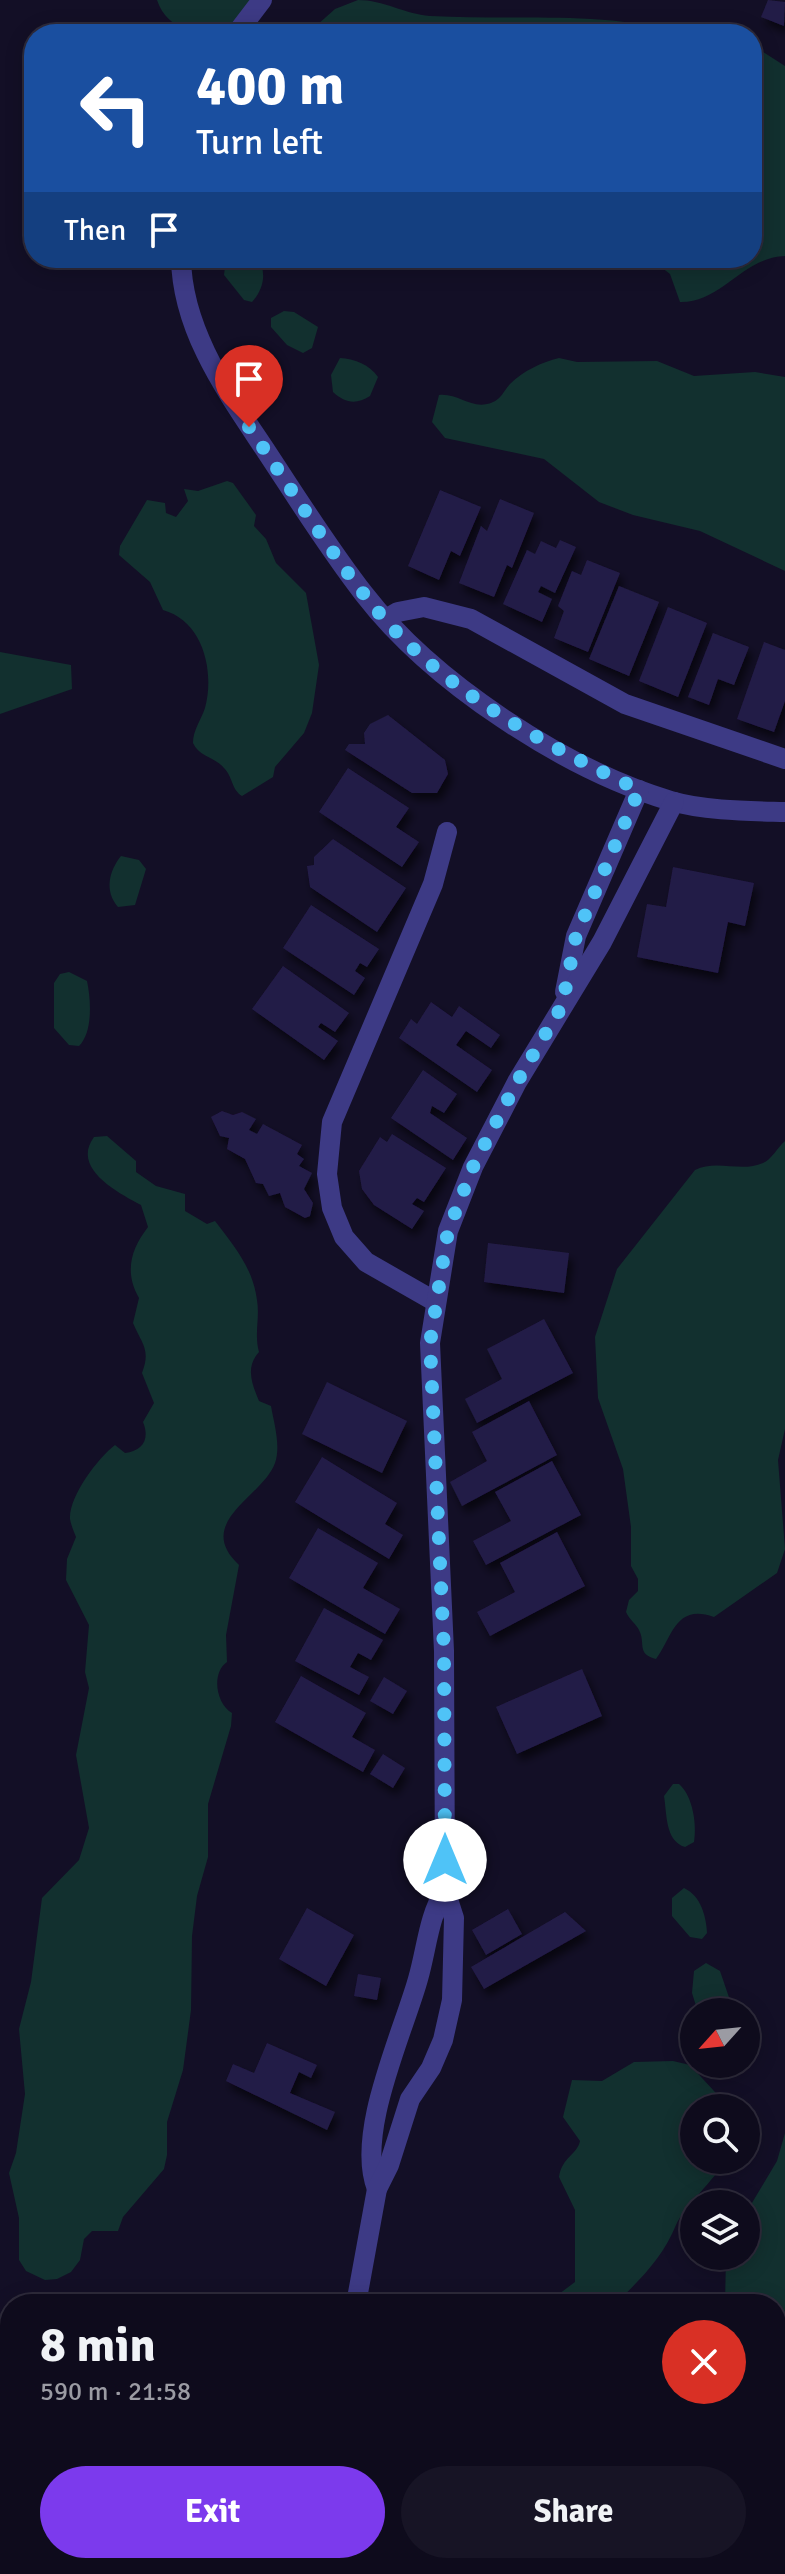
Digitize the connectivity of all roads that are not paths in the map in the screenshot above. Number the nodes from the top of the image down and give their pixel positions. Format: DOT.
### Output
graph roads {
  1 [pos="262,0"];
  2 [pos="244,24"];
  3 [pos="183,268"];
  4 [pos="386,619"];
  5 [pos="785,759"];
  6 [pos="639,790"];
  7 [pos="674,802"];
  8 [pos="785,812"];
  9 [pos="447,832"];
  10 [pos="562,1006"];
  11 [pos="436,1302"];
  12 [pos="445,1890"];
  13 [pos="377,2189"];
  14 [pos="358,2294"];
  1 -- 2 [label="street"];
  3 -- 4 [label="street"];
  4 -- 5 [label="street"];
  4 -- 6 [label="street"];
  6 -- 7 [label="street"];
  6 -- 10 [label="street"];
  7 -- 8 [label="street"];
  7 -- 10 [label="street"];
  9 -- 11 [label="street"];
  10 -- 11 [label="street"];
  11 -- 12 [label="street"];
  12 -- 13 [label="street"];
  12 -- 13 [label="street"];
  13 -- 14 [label="street"];
}
